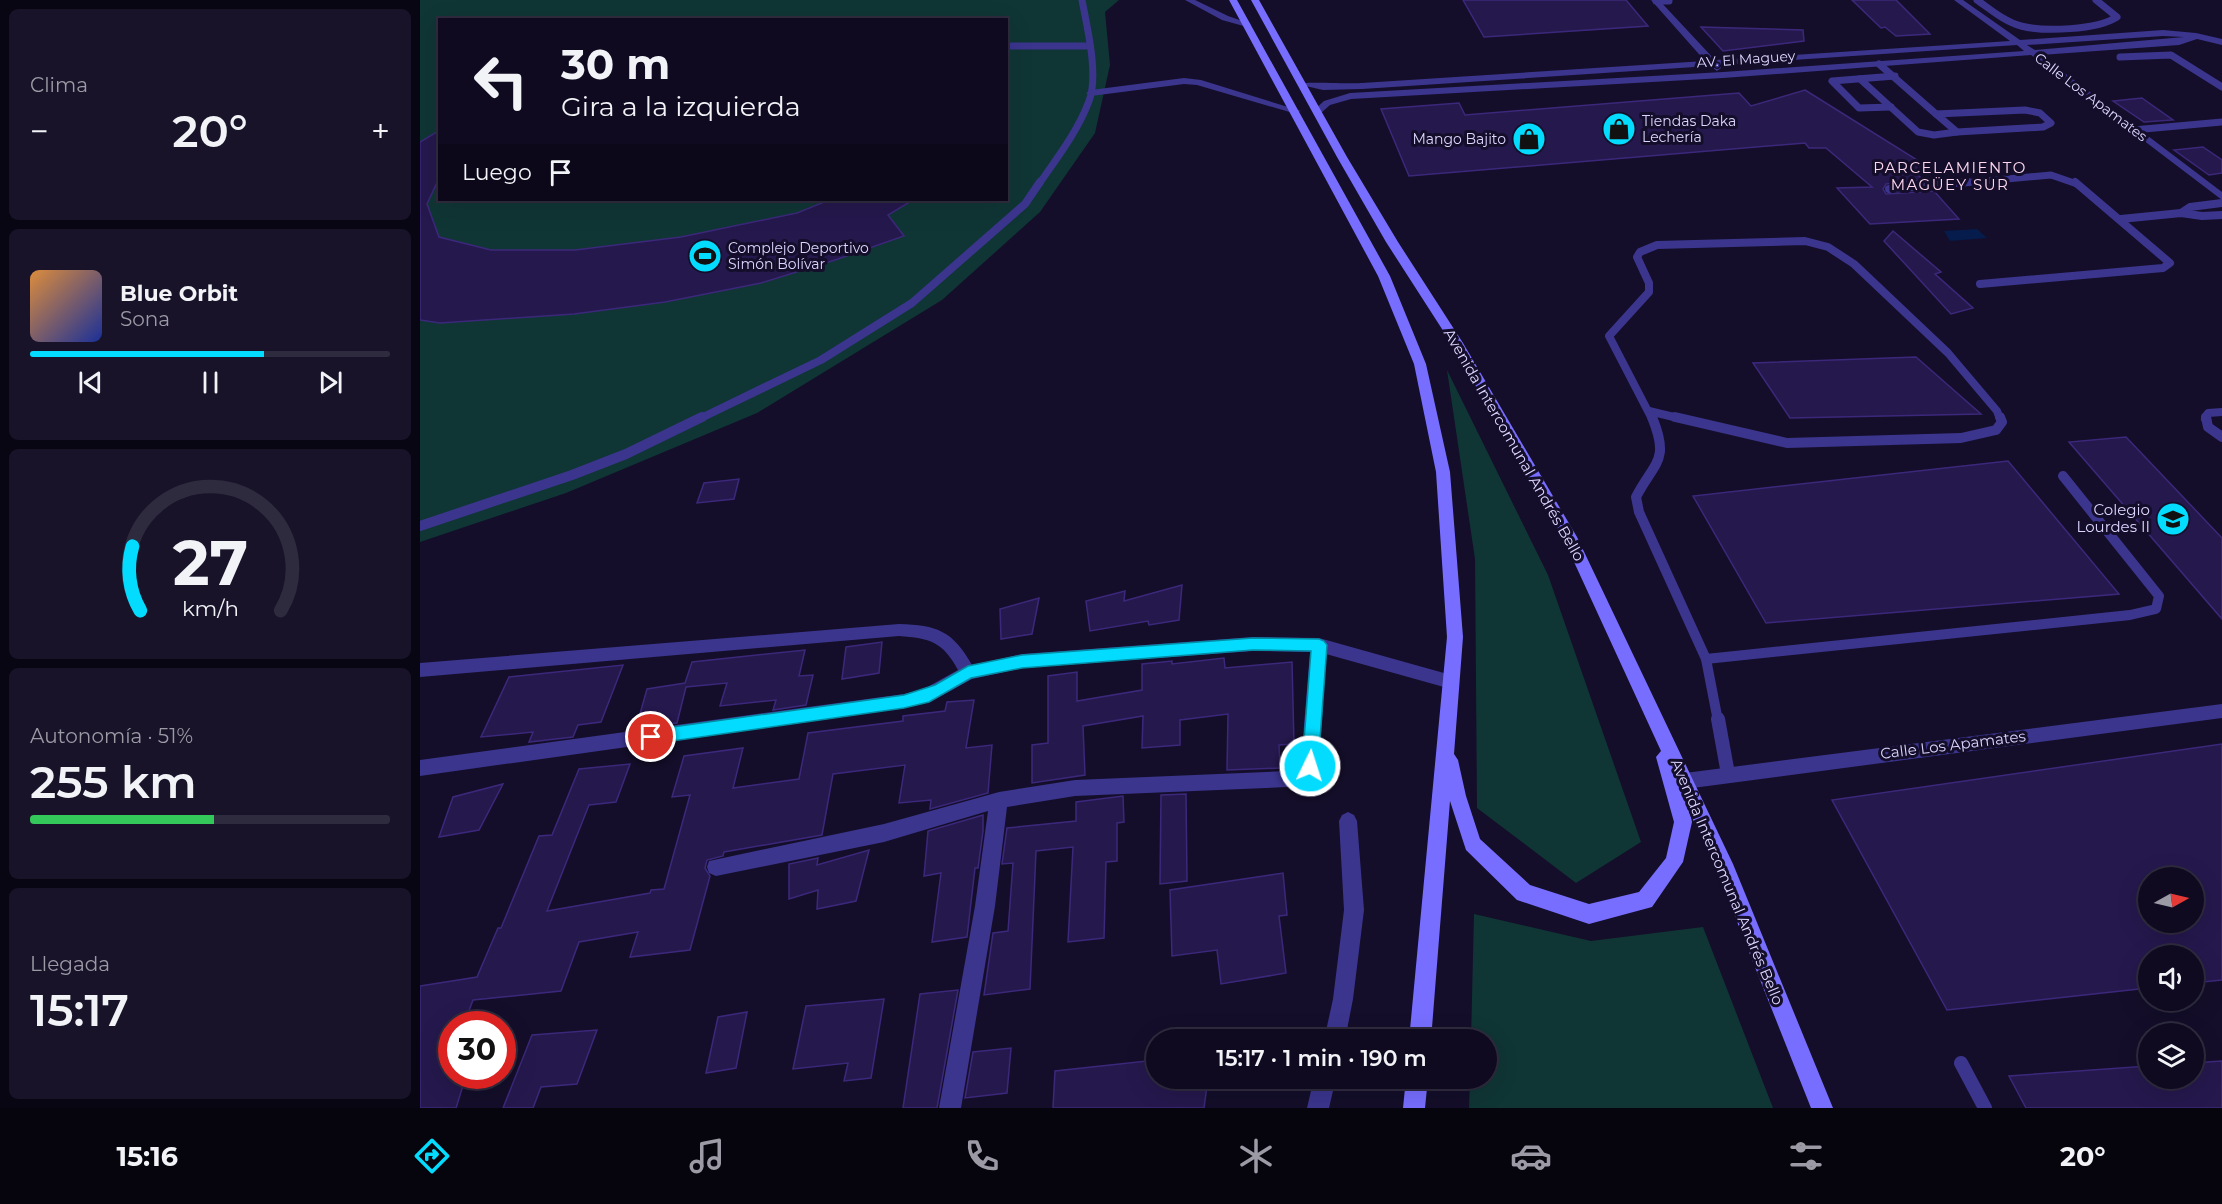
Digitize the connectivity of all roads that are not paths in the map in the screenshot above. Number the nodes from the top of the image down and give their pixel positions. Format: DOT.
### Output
graph roads {
  1 [pos="1082,0"];
  2 [pos="1189,0"];
  3 [pos="1233,0"];
  4 [pos="1255,0"];
  5 [pos="1958,0"];
  6 [pos="1977,0"];
  7 [pos="2096,0"];
  8 [pos="1656,1"];
  9 [pos="1669,1"];
  10 [pos="1247,24"];
  11 [pos="2074,27"];
  12 [pos="2196,36"];
  13 [pos="2091,38"];
  14 [pos="2019,42"];
  15 [pos="2222,42"];
  16 [pos="1008,46"];
  17 [pos="1090,46"];
  18 [pos="2032,52"];
  19 [pos="2120,57"];
  20 [pos="1712,62"];
  21 [pos="1879,64"];
  22 [pos="1554,73"];
  23 [pos="1723,75"];
  24 [pos="1895,76"];
  25 [pos="1860,79"];
  26 [pos="1302,84"];
  27 [pos="1561,84"];
  28 [pos="2222,87"];
  29 [pos="1091,93"];
  30 [pos="1892,107"];
  31 [pos="1296,111"];
  32 [pos="1318,111"];
  33 [pos="1936,114"];
  34 [pos="2222,122"];
  35 [pos="2222,128"];
  36 [pos="1957,132"];
  37 [pos="2136,132"];
  38 [pos="2222,184"];
  39 [pos="2207,185"];
  40 [pos="1889,189"];
  41 [pos="2222,197"];
  42 [pos="2222,203"];
  43 [pos="2181,213"];
  44 [pos="2222,215"];
  45 [pos="2121,219"];
  46 [pos="1980,284"];
  47 [pos="1649,411"];
  48 [pos="2222,412"];
  49 [pos="2222,437"];
  50 [pos="2063,476"];
  51 [pos="420,526"];
  52 [pos="1319,645"];
  53 [pos="1706,659"];
  54 [pos="420,670"];
  55 [pos="968,673"];
  56 [pos="1451,682"];
  57 [pos="2222,711"];
  58 [pos="1654,716"];
  59 [pos="1446,742"];
  60 [pos="420,768"];
  61 [pos="1728,774"];
  62 [pos="1684,781"];
  63 [pos="999,800"];
  64 [pos="1348,820"];
  65 [pos="716,867"];
  66 [pos="1336,1029"];
  67 [pos="1421,1029"];
  68 [pos="1961,1063"];
  69 [pos="1322,1089"];
  70 [pos="1415,1089"];
  71 [pos="950,1108"];
  72 [pos="1318,1108"];
  73 [pos="1414,1108"];
  74 [pos="1822,1108"];
  75 [pos="1985,1108"];
  1 -- 17 [label="lane"];
  2 -- 10 [label="street"];
  3 -- 10 [label="main road"];
  4 -- 26 [label="main road, Avenida Intercomunal Andrés Bello"];
  5 -- 14 [label="street, Calle Los Apamates"];
  6 -- 11 [label="lane"];
  7 -- 11 [label="lane"];
  8 -- 9 [label="lane"];
  8 -- 20 [label="street"];
  10 -- 31 [label="main road"];
  11 -- 13 [label="lane"];
  12 -- 13 [label="street, AV. El Maguey"];
  12 -- 15 [label="street, AV. El Maguey"];
  12 -- 18 [label="street, AV. El Maguey"];
  13 -- 14 [label="street, AV. El Maguey"];
  14 -- 18 [label="street, Calle Los Apamates"];
  14 -- 20 [label="street, AV. El Maguey"];
  16 -- 17 [label="lane"];
  17 -- 29 [label="lane"];
  18 -- 21 [label="street, AV. El Maguey"];
  18 -- 37 [label="street, Calle Los Apamates"];
  19 -- 28 [label="lane"];
  20 -- 22 [label="street, AV. El Maguey"];
  20 -- 23 [label="street"];
  21 -- 23 [label="street, AV. El Maguey"];
  21 -- 24 [label="lane"];
  22 -- 26 [label="street, AV. El Maguey"];
  22 -- 27 [label="lane"];
  23 -- 27 [label="street, AV. El Maguey"];
  24 -- 25 [label="lane"];
  24 -- 33 [label="lane"];
  25 -- 30 [label="lane"];
  25 -- 30 [label="lane"];
  26 -- 32 [label="main road, Avenida Intercomunal Andrés Bello"];
  27 -- 32 [label="street, AV. El Maguey"];
  29 -- 31 [label="street"];
  29 -- 51 [label="lane"];
  30 -- 36 [label="lane"];
  31 -- 56 [label="main road"];
  32 -- 58 [label="main road, Avenida Intercomunal Andrés Bello"];
  33 -- 36 [label="lane"];
  33 -- 36 [label="lane"];
  34 -- 37 [label="lane"];
  35 -- 37 [label="lane"];
  37 -- 39 [label="street, Calle Los Apamates"];
  38 -- 39 [label="street"];
  39 -- 41 [label="street, Calle Los Apamates"];
  40 -- 45 [label="lane"];
  42 -- 43 [label="lane"];
  43 -- 44 [label="lane"];
  43 -- 45 [label="lane"];
  45 -- 46 [label="lane"];
  47 -- 47 [label="lane"];
  47 -- 53 [label="lane"];
  48 -- 49 [label="lane"];
  50 -- 53 [label="lane"];
  52 -- 55 [label="street"];
  52 -- 56 [label="street"];
  52 -- 63 [label="street"];
  53 -- 61 [label="lane"];
  54 -- 55 [label="street"];
  55 -- 60 [label="street"];
  56 -- 59 [label="main road"];
  57 -- 61 [label="street, Calle Los Apamates"];
  58 -- 59 [label="main road"];
  58 -- 62 [label="main road, Avenida Intercomunal Andrés Bello"];
  59 -- 67 [label="main road"];
  61 -- 62 [label="street, Calle Los Apamates"];
  62 -- 74 [label="main road, Avenida Intercomunal Andrés Bello"];
  63 -- 65 [label="street"];
  63 -- 71 [label="street"];
  64 -- 66 [label="street"];
  68 -- 75 [label="lane"];
  69 -- 72 [label="street"];
  70 -- 73 [label="main road"];
}
